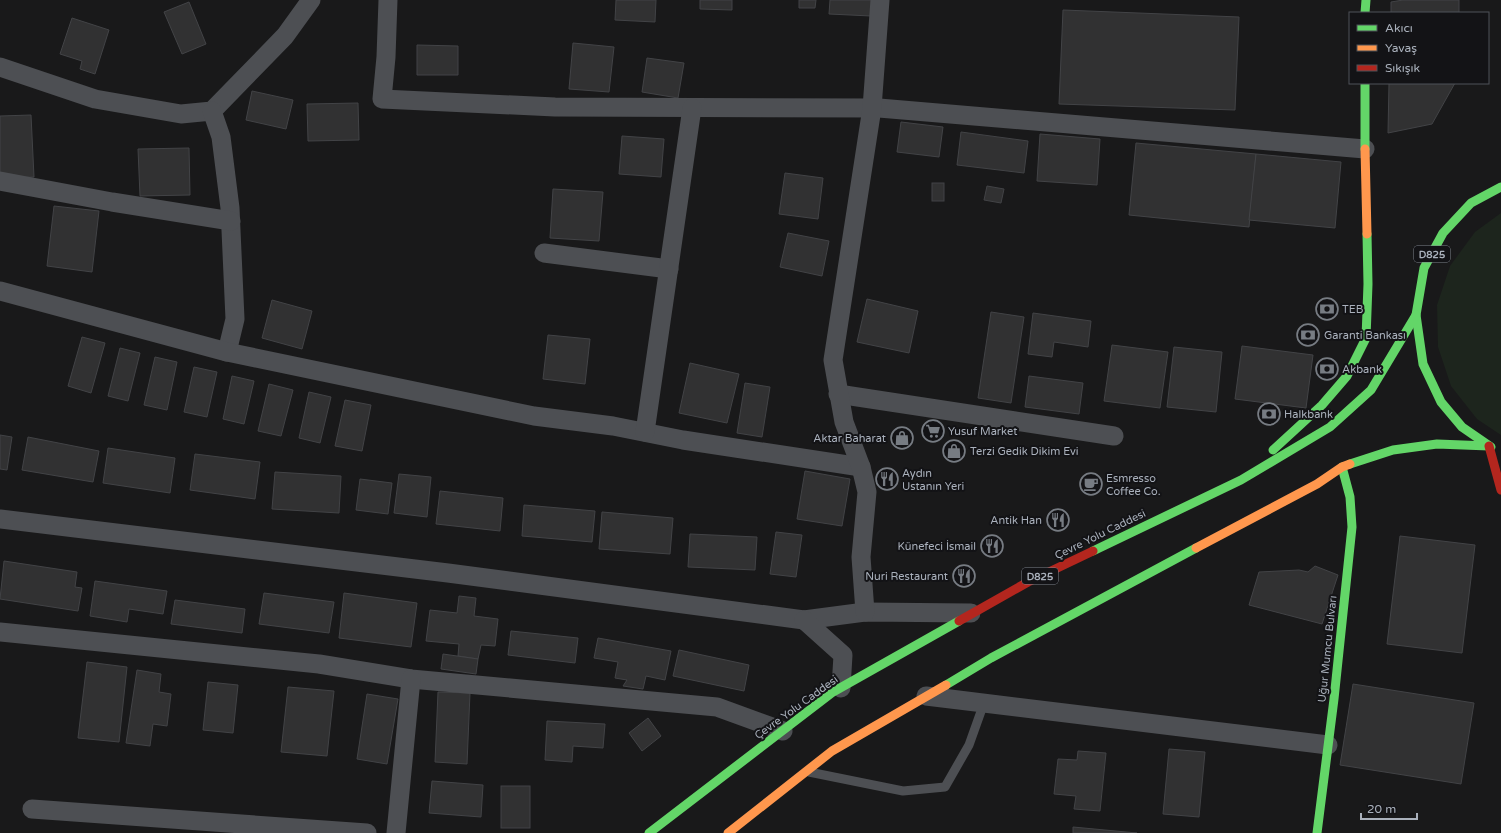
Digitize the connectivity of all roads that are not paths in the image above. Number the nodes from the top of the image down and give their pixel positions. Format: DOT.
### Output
graph roads {
  1 [pos="311,0"];
  2 [pos="388,0"];
  3 [pos="880,0"];
  4 [pos="1366,0"];
  5 [pos="1365,12"];
  6 [pos="0,67"];
  7 [pos="1365,84"];
  8 [pos="692,108"];
  9 [pos="872,108"];
  10 [pos="212,111"];
  11 [pos="1365,149"];
  12 [pos="0,181"];
  13 [pos="1491,181"];
  14 [pos="1501,187"];
  15 [pos="1471,203"];
  16 [pos="231,221"];
  17 [pos="544,253"];
  18 [pos="669,269"];
  19 [pos="0,291"];
  20 [pos="1416,315"];
  21 [pos="227,352"];
  22 [pos="838,394"];
  23 [pos="645,432"];
  24 [pos="1114,436"];
  25 [pos="1488,446"];
  26 [pos="1501,452"];
  27 [pos="861,467"];
  28 [pos="1342,467"];
  29 [pos="1241,480"];
  30 [pos="1501,490"];
  31 [pos="0,519"];
  32 [pos="865,612"];
  33 [pos="971,613"];
  34 [pos="804,620"];
  35 [pos="0,632"];
  36 [pos="411,679"];
  37 [pos="841,688"];
  38 [pos="926,696"];
  39 [pos="984,703"];
  40 [pos="783,731"];
  41 [pos="1328,745"];
  42 [pos="806,771"];
  43 [pos="32,809"];
  44 [pos="367,833"];
  45 [pos="396,833"];
  46 [pos="649,833"];
  47 [pos="728,833"];
  48 [pos="1317,833"];
  1 -- 10 [label="street"];
  2 -- 8 [label="street"];
  3 -- 9 [label="street"];
  4 -- 5 [label="main road"];
  6 -- 10 [label="street"];
  7 -- 11 [label="main road"];
  8 -- 9 [label="street"];
  8 -- 18 [label="street"];
  9 -- 11 [label="street"];
  9 -- 22 [label="street"];
  10 -- 16 [label="street"];
  11 -- 29 [label="main road"];
  12 -- 16 [label="street"];
  13 -- 15 [label="main road, D825"];
  14 -- 15 [label="main road"];
  15 -- 20 [label="main road, D825"];
  16 -- 21 [label="street"];
  17 -- 18 [label="street"];
  18 -- 23 [label="street"];
  19 -- 21 [label="street"];
  20 -- 25 [label="main road"];
  20 -- 29 [label="main road, Çevre Yolu Caddesi / D825"];
  21 -- 23 [label="street"];
  22 -- 24 [label="street"];
  22 -- 27 [label="street"];
  23 -- 27 [label="street"];
  25 -- 26 [label="main road"];
  25 -- 28 [label="main road"];
  25 -- 30 [label="main road"];
  27 -- 32 [label="street"];
  28 -- 38 [label="main road"];
  28 -- 41 [label="main road, Uğur Mumcu Bulvarı"];
  29 -- 33 [label="main road, Çevre Yolu Caddesi / D825"];
  31 -- 34 [label="street"];
  32 -- 33 [label="street"];
  32 -- 34 [label="street"];
  33 -- 37 [label="main road, Çevre Yolu Caddesi / D825"];
  34 -- 37 [label="street"];
  35 -- 36 [label="street"];
  36 -- 40 [label="street"];
  36 -- 45 [label="street"];
  37 -- 40 [label="main road, Çevre Yolu Caddesi / D825"];
  38 -- 39 [label="street"];
  38 -- 42 [label="main road"];
  39 -- 41 [label="street"];
  39 -- 42 [label="lane"];
  40 -- 46 [label="main road, Çevre Yolu Caddesi / D825"];
  41 -- 48 [label="main road, Uğur Mumcu Bulvarı"];
  42 -- 47 [label="main road"];
  43 -- 44 [label="street"];
}
